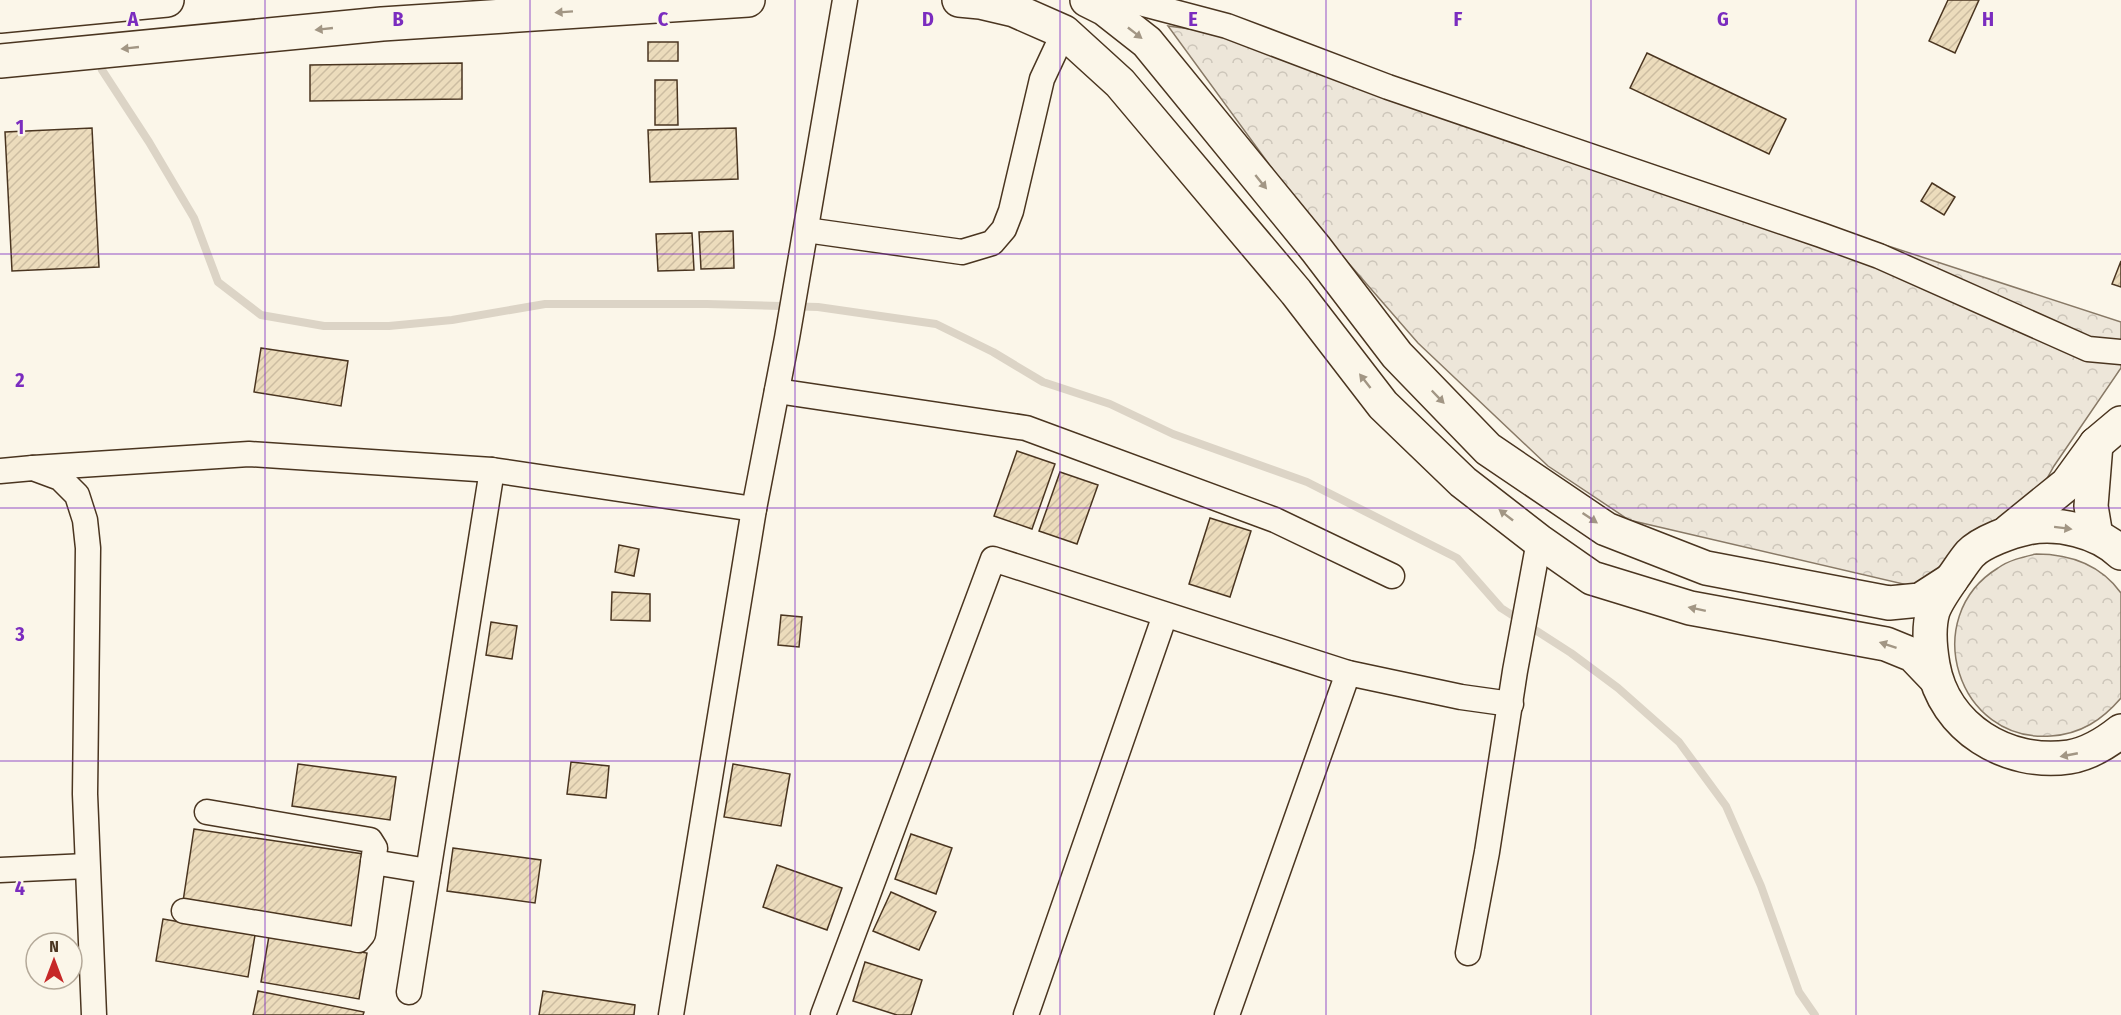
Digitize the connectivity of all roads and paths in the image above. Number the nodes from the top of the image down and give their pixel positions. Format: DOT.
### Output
graph roads {
  1 [pos="166,0"];
  2 [pos="748,0"];
  3 [pos="845,0"];
  4 [pos="959,0"];
  5 [pos="1088,0"];
  6 [pos="1128,0"];
  7 [pos="606,4"];
  8 [pos="0,16"];
  9 [pos="1064,32"];
  10 [pos="0,61"];
  11 [pos="806,230"];
  12 [pos="2121,352"];
  13 [pos="777,391"];
  14 [pos="2121,423"];
  15 [pos="2096,444"];
  16 [pos="33,468"];
  17 [pos="492,470"];
  18 [pos="0,471"];
  19 [pos="754,509"];
  20 [pos="2009,531"];
  21 [pos="1539,540"];
  22 [pos="2108,545"];
  23 [pos="1392,576"];
  24 [pos="1951,580"];
  25 [pos="1165,615"];
  26 [pos="1348,673"];
  27 [pos="1935,678"];
  28 [pos="1510,704"];
  29 [pos="2121,731"];
  30 [pos="207,812"];
  31 [pos="374,862"];
  32 [pos="87,866"];
  33 [pos="0,870"];
  34 [pos="428,871"];
  35 [pos="184,911"];
  36 [pos="1468,953"];
  37 [pos="409,992"];
  38 [pos="94,1015"];
  39 [pos="671,1015"];
  40 [pos="824,1015"];
  41 [pos="1026,1015"];
  42 [pos="1227,1015"];
  1 -- 8 [label="main road"];
  2 -- 7 [label="main road"];
  3 -- 11 [label="street"];
  4 -- 9 [label="main road"];
  5 -- 24 [label="main road, one-way"];
  6 -- 12 [label="street"];
  7 -- 10 [label="main road, one-way"];
  9 -- 11 [label="street"];
  21 -- 9 [label="main road, one-way"];
  11 -- 13 [label="street"];
  13 -- 19 [label="street"];
  13 -- 23 [label="street"];
  14 -- 15 [label="main road"];
  15 -- 20 [label="main road"];
  15 -- 22 [label="main road"];
  16 -- 17 [label="street"];
  16 -- 18 [label="street"];
  16 -- 32 [label="street"];
  17 -- 19 [label="street"];
  17 -- 34 [label="street"];
  19 -- 39 [label="street"];
  20 -- 22 [label="main road, one-way"];
  20 -- 24 [label="main road"];
  27 -- 21 [label="main road, one-way"];
  21 -- 28 [label="street"];
  24 -- 27 [label="main road"];
  25 -- 26 [label="street"];
  25 -- 40 [label="street"];
  25 -- 41 [label="street"];
  26 -- 28 [label="street"];
  26 -- 42 [label="street"];
  29 -- 27 [label="main road, one-way"];
  28 -- 36 [label="street"];
  30 -- 31 [label="street"];
  31 -- 34 [label="street"];
  31 -- 35 [label="street"];
  32 -- 33 [label="street"];
  32 -- 38 [label="street"];
  34 -- 37 [label="street"];
}
